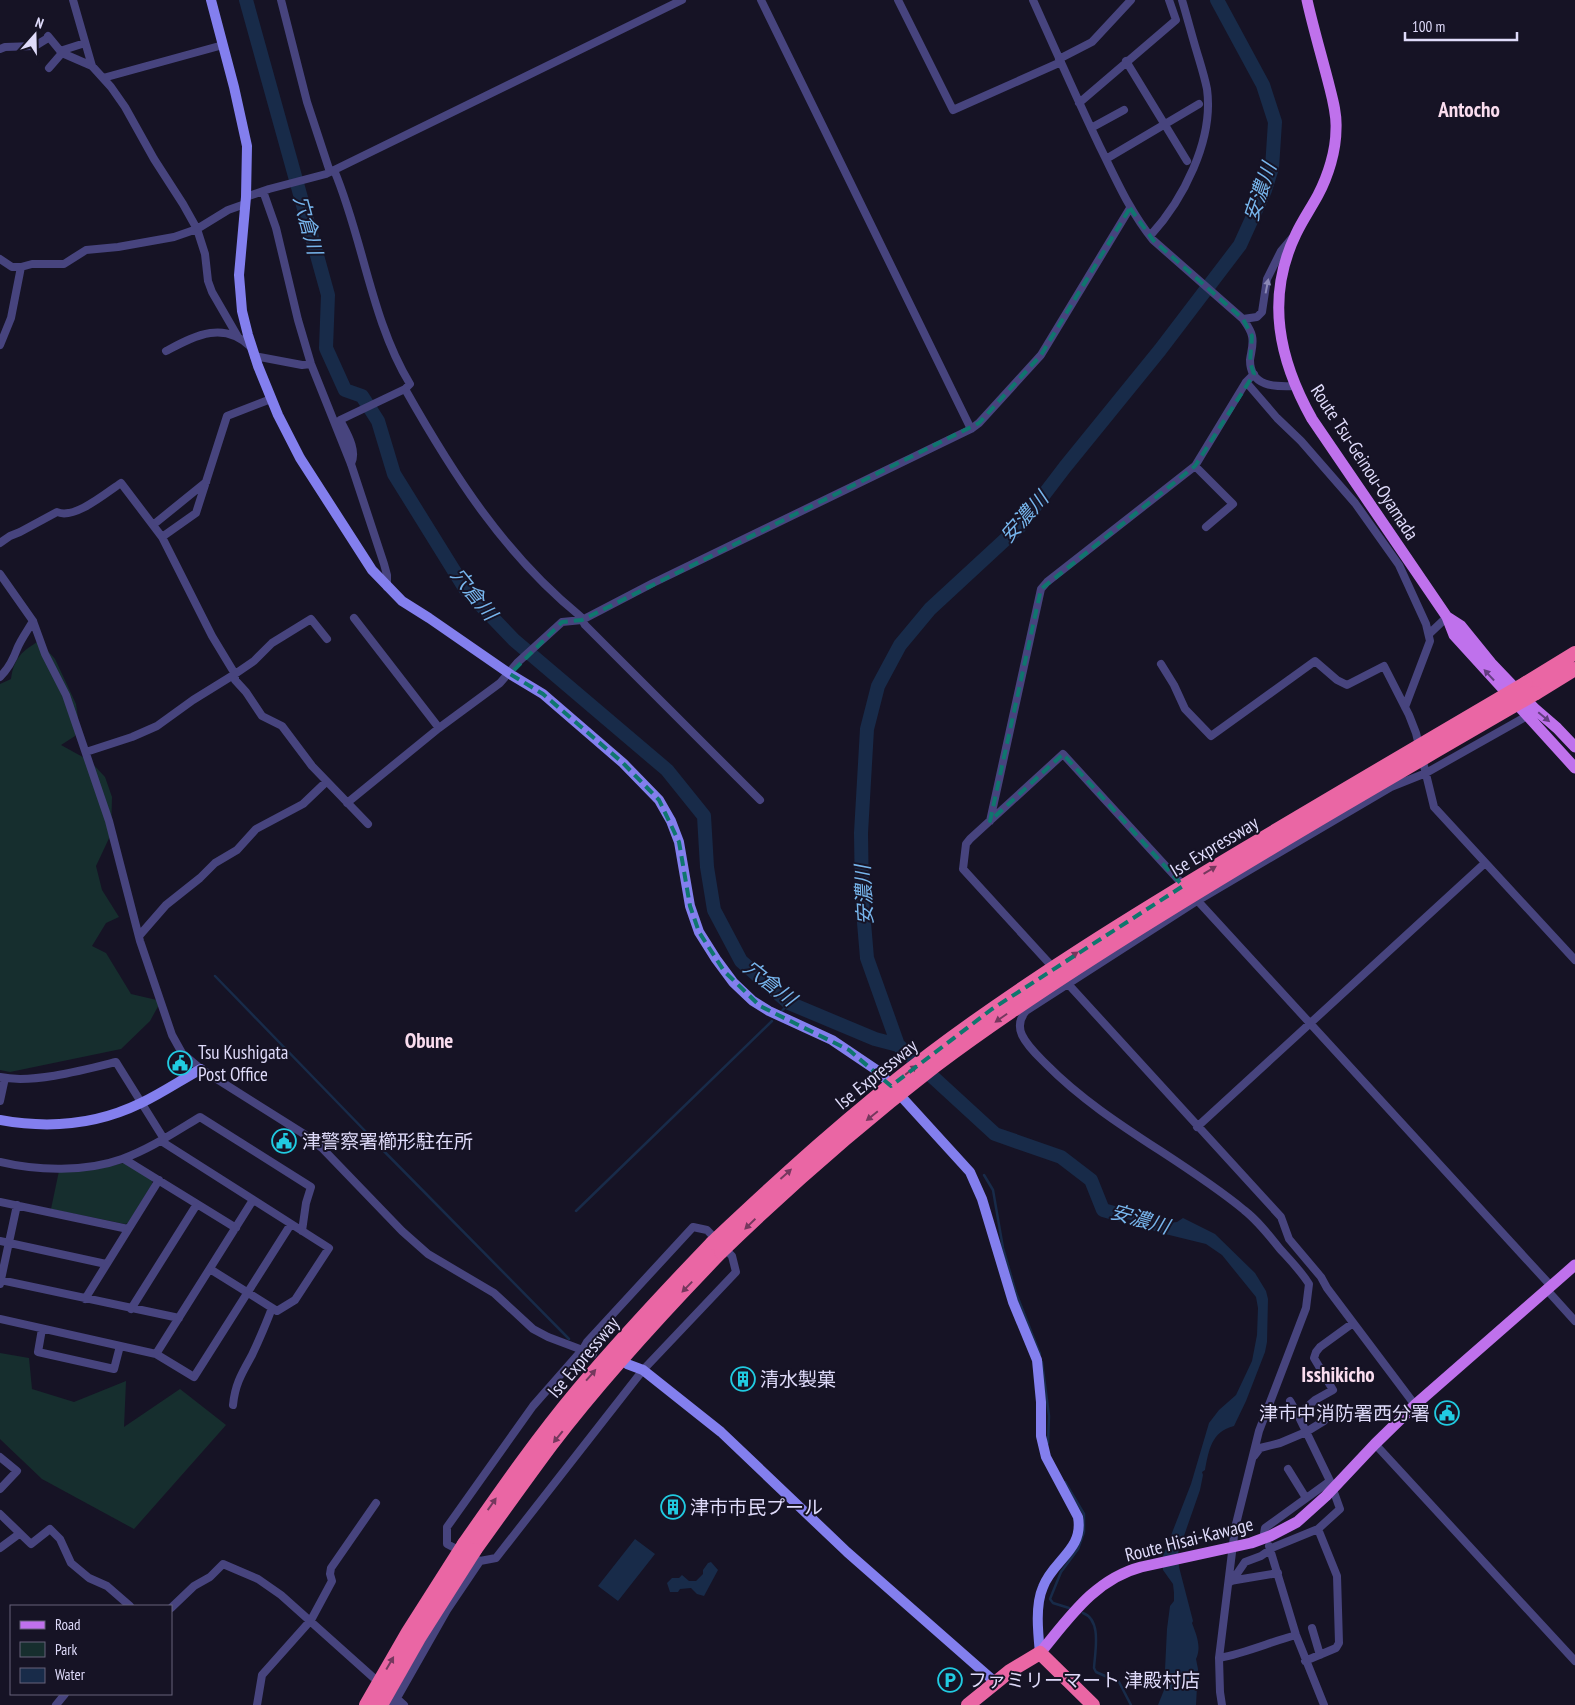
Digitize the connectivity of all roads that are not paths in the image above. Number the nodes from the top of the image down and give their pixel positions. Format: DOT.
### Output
graph roads {
  1 [pos="73,0"];
  2 [pos="211,0"];
  3 [pos="281,0"];
  4 [pos="682,0"];
  5 [pos="761,0"];
  6 [pos="898,0"];
  7 [pos="1033,0"];
  8 [pos="1131,0"];
  9 [pos="1169,0"];
  10 [pos="1182,0"];
  11 [pos="1307,0"];
  12 [pos="86,44"];
  13 [pos="223,45"];
  14 [pos="0,49"];
  15 [pos="61,52"];
  16 [pos="1060,61"];
  17 [pos="1126,61"];
  18 [pos="92,66"];
  19 [pos="49,68"];
  20 [pos="103,78"];
  21 [pos="1079,103"];
  22 [pos="1199,104"];
  23 [pos="1124,110"];
  24 [pos="1164,123"];
  25 [pos="1091,128"];
  26 [pos="1106,158"];
  27 [pos="1188,161"];
  28 [pos="330,172"];
  29 [pos="266,190"];
  30 [pos="246,200"];
  31 [pos="1130,208"];
  32 [pos="197,229"];
  33 [pos="1296,234"];
  34 [pos="1152,238"];
  35 [pos="0,259"];
  36 [pos="21,267"];
  37 [pos="1243,319"];
  38 [pos="238,337"];
  39 [pos="0,345"];
  40 [pos="166,351"];
  41 [pos="253,351"];
  42 [pos="311,364"];
  43 [pos="1253,372"];
  44 [pos="1246,382"];
  45 [pos="1295,386"];
  46 [pos="403,390"];
  47 [pos="271,399"];
  48 [pos="971,429"];
  49 [pos="351,464"];
  50 [pos="1195,466"];
  51 [pos="206,482"];
  52 [pos="1360,500"];
  53 [pos="153,525"];
  54 [pos="1206,527"];
  55 [pos="162,537"];
  56 [pos="0,543"];
  57 [pos="0,574"];
  58 [pos="387,587"];
  59 [pos="1447,617"];
  60 [pos="354,618"];
  61 [pos="582,620"];
  62 [pos="33,621"];
  63 [pos="1429,634"];
  64 [pos="327,639"];
  65 [pos="1575,653"];
  66 [pos="1162,664"];
  67 [pos="1575,669"];
  68 [pos="235,674"];
  69 [pos="510,674"];
  70 [pos="0,677"];
  71 [pos="1575,677"];
  72 [pos="1539,695"];
  73 [pos="1405,707"];
  74 [pos="1526,716"];
  75 [pos="439,728"];
  76 [pos="1575,747"];
  77 [pos="86,752"];
  78 [pos="1575,768"];
  79 [pos="1426,773"];
  80 [pos="326,782"];
  81 [pos="760,800"];
  82 [pos="347,803"];
  83 [pos="990,821"];
  84 [pos="368,824"];
  85 [pos="1485,863"];
  86 [pos="1197,901"];
  87 [pos="139,936"];
  88 [pos="1575,960"];
  89 [pos="1066,984"];
  90 [pos="1309,1024"];
  91 [pos="201,1069"];
  92 [pos="2,1078"];
  93 [pos="0,1101"];
  94 [pos="142,1103"];
  95 [pos="0,1120"];
  96 [pos="1198,1127"];
  97 [pos="163,1140"];
  98 [pos="124,1159"];
  99 [pos="0,1162"];
  100 [pos="159,1180"];
  101 [pos="253,1200"];
  102 [pos="0,1202"];
  103 [pos="197,1204"];
  104 [pos="17,1206"];
  105 [pos="291,1224"];
  106 [pos="236,1228"];
  107 [pos="128,1229"];
  108 [pos="302,1231"];
  109 [pos="0,1241"];
  110 [pos="9,1243"];
  111 [pos="716,1248"];
  112 [pos="106,1264"];
  113 [pos="1575,1265"];
  114 [pos="210,1269"];
  115 [pos="1300,1271"];
  116 [pos="0,1281"];
  117 [pos="1324,1282"];
  118 [pos="1549,1288"];
  119 [pos="248,1292"];
  120 [pos="85,1299"];
  121 [pos="131,1308"];
  122 [pos="272,1308"];
  123 [pos="179,1318"];
  124 [pos="0,1319"];
  125 [pos="1575,1321"];
  126 [pos="1353,1323"];
  127 [pos="42,1329"];
  128 [pos="120,1346"];
  129 [pos="583,1349"];
  130 [pos="156,1354"];
  131 [pos="593,1354"];
  132 [pos="627,1364"];
  133 [pos="643,1370"];
  134 [pos="1290,1401"];
  135 [pos="233,1405"];
  136 [pos="1416,1405"];
  137 [pos="1298,1415"];
  138 [pos="1324,1421"];
  139 [pos="1306,1432"];
  140 [pos="1375,1444"];
  141 [pos="0,1457"];
  142 [pos="1252,1460"];
  143 [pos="1288,1470"];
  144 [pos="1331,1485"];
  145 [pos="0,1489"];
  146 [pos="1306,1498"];
  147 [pos="376,1503"];
  148 [pos="0,1514"];
  149 [pos="1318,1529"];
  150 [pos="19,1534"];
  151 [pos="1264,1534"];
  152 [pos="1270,1547"];
  153 [pos="0,1548"];
  154 [pos="1232,1548"];
  155 [pos="473,1551"];
  156 [pos="1278,1573"];
  157 [pos="1230,1581"];
  158 [pos="129,1605"];
  159 [pos="172,1607"];
  160 [pos="311,1620"];
  161 [pos="1312,1628"];
  162 [pos="1296,1635"];
  163 [pos="1040,1653"];
  164 [pos="1320,1655"];
  165 [pos="1220,1658"];
  166 [pos="1305,1661"];
  167 [pos="1575,1661"];
  168 [pos="995,1682"];
  169 [pos="65,1695"];
  170 [pos="395,1701"];
  171 [pos="56,1705"];
  172 [pos="257,1705"];
  173 [pos="366,1705"];
  174 [pos="380,1705"];
  175 [pos="404,1705"];
  176 [pos="968,1705"];
  177 [pos="1093,1705"];
  178 [pos="1222,1705"];
  179 [pos="1324,1705"];
  1 -- 12 [label="street"];
  2 -- 13 [label="main road"];
  3 -- 28 [label="street"];
  4 -- 28 [label="street"];
  5 -- 48 [label="street"];
  6 -- 16 [label="street"];
  7 -- 16 [label="street"];
  8 -- 16 [label="street"];
  9 -- 17 [label="street"];
  10 -- 34 [label="street"];
  11 -- 33 [label="main road, Route Tsu-Geinou-Oyamada"];
  12 -- 15 [label="street"];
  12 -- 18 [label="street"];
  13 -- 20 [label="street"];
  13 -- 30 [label="main road"];
  14 -- 15 [label="street"];
  15 -- 18 [label="street"];
  15 -- 19 [label="street"];
  16 -- 21 [label="street"];
  17 -- 21 [label="street"];
  17 -- 24 [label="street"];
  18 -- 20 [label="street"];
  20 -- 32 [label="street"];
  21 -- 25 [label="street"];
  22 -- 24 [label="street"];
  23 -- 25 [label="street"];
  24 -- 26 [label="street"];
  24 -- 27 [label="street"];
  25 -- 26 [label="street"];
  26 -- 31 [label="street"];
  28 -- 29 [label="street"];
  28 -- 46 [label="street"];
  29 -- 30 [label="street"];
  29 -- 42 [label="street"];
  30 -- 32 [label="street"];
  30 -- 41 [label="main road"];
  31 -- 34 [label="street"];
  31 -- 48 [label="street"];
  32 -- 36 [label="street"];
  32 -- 38 [label="street"];
  37 -- 33 [label="street, one-way"];
  33 -- 45 [label="main road, Route Tsu-Geinou-Oyamada"];
  34 -- 37 [label="street"];
  35 -- 36 [label="street"];
  36 -- 39 [label="street"];
  37 -- 43 [label="street"];
  38 -- 40 [label="street"];
  38 -- 41 [label="street"];
  41 -- 42 [label="street"];
  41 -- 47 [label="main road"];
  42 -- 49 [label="street"];
  43 -- 44 [label="street"];
  43 -- 45 [label="street"];
  44 -- 50 [label="street"];
  44 -- 52 [label="street"];
  45 -- 52 [label="main road, Route Tsu-Geinou-Oyamada"];
  46 -- 49 [label="street"];
  46 -- 61 [label="street"];
  47 -- 51 [label="street"];
  47 -- 58 [label="main road"];
  48 -- 61 [label="street"];
  49 -- 58 [label="street"];
  50 -- 54 [label="street"];
  50 -- 83 [label="street"];
  51 -- 53 [label="street"];
  51 -- 55 [label="street"];
  52 -- 59 [label="main road, Route Tsu-Geinou-Oyamada"];
  52 -- 63 [label="street"];
  53 -- 55 [label="street"];
  53 -- 56 [label="street"];
  55 -- 68 [label="street"];
  57 -- 62 [label="street"];
  58 -- 69 [label="main road"];
  59 -- 63 [label="street"];
  74 -- 59 [label="main road, Route Tsu-Geinou-Oyamada, one-way"];
  59 -- 76 [label="main road, Route Tsu-Geinou-Oyamada, one-way"];
  60 -- 75 [label="street"];
  61 -- 69 [label="street"];
  61 -- 81 [label="street"];
  62 -- 70 [label="street"];
  62 -- 77 [label="street"];
  63 -- 73 [label="street"];
  64 -- 68 [label="street"];
  111 -- 65 [label="highway, Ise Expressway, one-way, bridge"];
  66 -- 73 [label="street"];
  67 -- 72 [label="highway, Ise Expressway"];
  68 -- 77 [label="street"];
  68 -- 80 [label="street"];
  69 -- 75 [label="street"];
  69 -- 163 [label="main road"];
  71 -- 72 [label="highway"];
  72 -- 111 [label="highway, Ise Expressway, one-way, bridge"];
  73 -- 79 [label="street"];
  74 -- 78 [label="main road, Route Tsu-Geinou-Oyamada"];
  74 -- 79 [label="street"];
  75 -- 82 [label="street"];
  77 -- 87 [label="street"];
  79 -- 85 [label="street"];
  79 -- 86 [label="street"];
  80 -- 82 [label="street"];
  80 -- 87 [label="street"];
  82 -- 84 [label="street"];
  83 -- 86 [label="street"];
  83 -- 89 [label="street"];
  85 -- 88 [label="street"];
  85 -- 90 [label="street"];
  86 -- 89 [label="street"];
  86 -- 90 [label="street"];
  87 -- 91 [label="street"];
  89 -- 96 [label="street"];
  89 -- 115 [label="street"];
  90 -- 96 [label="street"];
  90 -- 118 [label="street"];
  91 -- 94 [label="main road"];
  91 -- 129 [label="street"];
  92 -- 93 [label="street"];
  92 -- 94 [label="street"];
  94 -- 95 [label="main road"];
  94 -- 97 [label="street"];
  96 -- 117 [label="street"];
  97 -- 98 [label="street"];
  97 -- 101 [label="street"];
  97 -- 108 [label="street"];
  98 -- 99 [label="street"];
  98 -- 100 [label="street"];
  100 -- 103 [label="street"];
  100 -- 107 [label="street"];
  101 -- 105 [label="street"];
  101 -- 106 [label="street"];
  102 -- 104 [label="street"];
  103 -- 106 [label="street"];
  103 -- 121 [label="street"];
  104 -- 107 [label="street"];
  104 -- 110 [label="street"];
  105 -- 108 [label="street"];
  105 -- 119 [label="street"];
  106 -- 114 [label="street"];
  107 -- 112 [label="street"];
  108 -- 122 [label="street"];
  109 -- 110 [label="street"];
  110 -- 112 [label="street"];
  110 -- 116 [label="street"];
  111 -- 155 [label="highway, Ise Expressway"];
  112 -- 120 [label="street"];
  113 -- 118 [label="main road, Route Hisai-Kawage"];
  114 -- 119 [label="street"];
  114 -- 123 [label="street"];
  115 -- 117 [label="street"];
  115 -- 142 [label="street"];
  116 -- 120 [label="street"];
  117 -- 126 [label="street"];
  118 -- 125 [label="street"];
  118 -- 136 [label="main road, Route Hisai-Kawage"];
  119 -- 122 [label="street"];
  119 -- 130 [label="street"];
  120 -- 121 [label="street"];
  121 -- 123 [label="street"];
  122 -- 135 [label="street"];
  123 -- 130 [label="street"];
  124 -- 127 [label="street"];
  126 -- 136 [label="street"];
  126 -- 137 [label="street"];
  127 -- 128 [label="street"];
  127 -- 128 [label="street"];
  128 -- 130 [label="street"];
  129 -- 131 [label="street"];
  129 -- 133 [label="street"];
  129 -- 155 [label="street"];
  132 -- 133 [label="main road"];
  133 -- 155 [label="street"];
  133 -- 168 [label="main road"];
  134 -- 137 [label="street"];
  136 -- 140 [label="main road, Route Hisai-Kawage"];
  137 -- 139 [label="street"];
  138 -- 139 [label="street"];
  139 -- 142 [label="street"];
  139 -- 144 [label="street"];
  140 -- 144 [label="main road, Route Hisai-Kawage"];
  140 -- 167 [label="street"];
  141 -- 145 [label="street"];
  142 -- 154 [label="street"];
  143 -- 146 [label="street"];
  144 -- 146 [label="street"];
  144 -- 149 [label="street"];
  144 -- 154 [label="main road, Route Hisai-Kawage"];
  146 -- 151 [label="street"];
  147 -- 160 [label="street"];
  148 -- 150 [label="street"];
  149 -- 152 [label="street"];
  149 -- 164 [label="street"];
  150 -- 153 [label="street"];
  150 -- 158 [label="street"];
  152 -- 156 [label="street"];
  152 -- 157 [label="street"];
  154 -- 157 [label="street"];
  154 -- 163 [label="main road, Route Hisai-Kawage"];
  155 -- 170 [label="street"];
  173 -- 155 [label="highway, Ise Expressway, one-way, bridge"];
  155 -- 174 [label="highway, Ise Expressway, bridge"];
  156 -- 157 [label="street"];
  156 -- 162 [label="street"];
  157 -- 165 [label="street"];
  159 -- 160 [label="street"];
  160 -- 170 [label="street"];
  160 -- 172 [label="street"];
  161 -- 164 [label="street"];
  162 -- 165 [label="street"];
  162 -- 166 [label="street"];
  163 -- 168 [label="highway"];
  163 -- 177 [label="highway"];
  164 -- 166 [label="street"];
  165 -- 178 [label="street"];
  166 -- 179 [label="street"];
  168 -- 176 [label="highway"];
  169 -- 171 [label="street"];
  170 -- 175 [label="street"];
}
